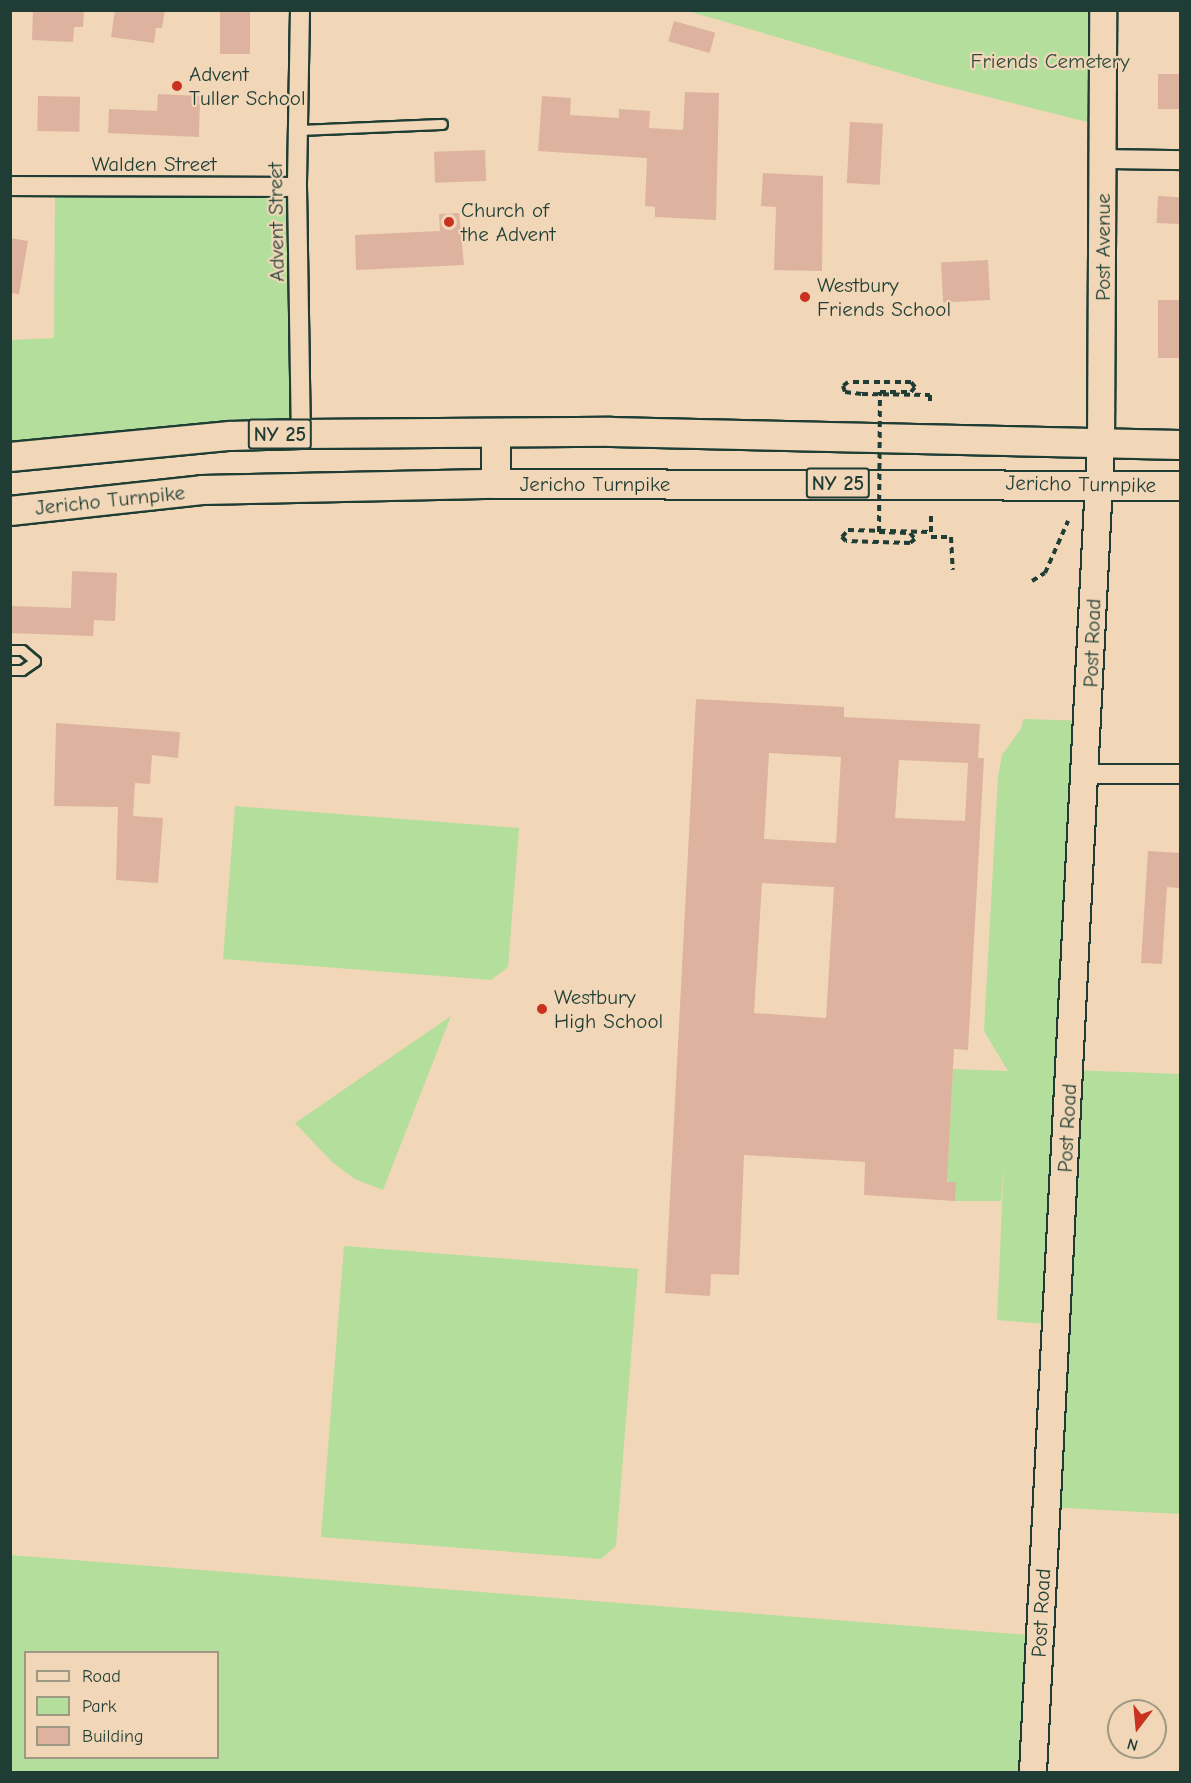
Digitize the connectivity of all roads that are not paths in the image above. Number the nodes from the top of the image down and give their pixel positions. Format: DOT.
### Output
graph roads {
  1 [pos="300,10"];
  2 [pos="1103,10"];
  3 [pos="442,124"];
  4 [pos="298,130"];
  5 [pos="1104,159"];
  6 [pos="1180,160"];
  7 [pos="10,186"];
  8 [pos="297,187"];
  9 [pos="496,433"];
  10 [pos="301,434"];
  11 [pos="1101,444"];
  12 [pos="1180,445"];
  13 [pos="10,457"];
  14 [pos="496,483"];
  15 [pos="1098,484"];
  16 [pos="1180,486"];
  17 [pos="10,511"];
  18 [pos="10,650"];
  19 [pos="10,670"];
  20 [pos="1085,774"];
  21 [pos="1180,774"];
  22 [pos="1032,1773"];
  1 -- 4 [label="street, Advent Street"];
  2 -- 5 [label="main road, Post Avenue"];
  3 -- 4 [label="lane"];
  4 -- 8 [label="street, Advent Street"];
  5 -- 6 [label="street"];
  5 -- 11 [label="main road, Post Avenue"];
  7 -- 8 [label="street, Walden Street"];
  8 -- 10 [label="street, Advent Street"];
  9 -- 10 [label="main road, Jericho Turnpike / NY 25"];
  9 -- 11 [label="main road, Jericho Turnpike / NY 25"];
  9 -- 14 [label="main road"];
  10 -- 13 [label="main road, Jericho Turnpike / NY 25"];
  11 -- 12 [label="main road, Jericho Turnpike / NY 25"];
  11 -- 15 [label="main road, Post Avenue"];
  14 -- 15 [label="main road, Jericho Turnpike / NY 25"];
  14 -- 17 [label="main road, Jericho Turnpike / NY 25"];
  15 -- 16 [label="main road, Jericho Turnpike / NY 25"];
  15 -- 20 [label="main road, Post Road"];
  18 -- 19 [label="lane"];
  20 -- 21 [label="street"];
  20 -- 22 [label="main road, Post Road"];
}
